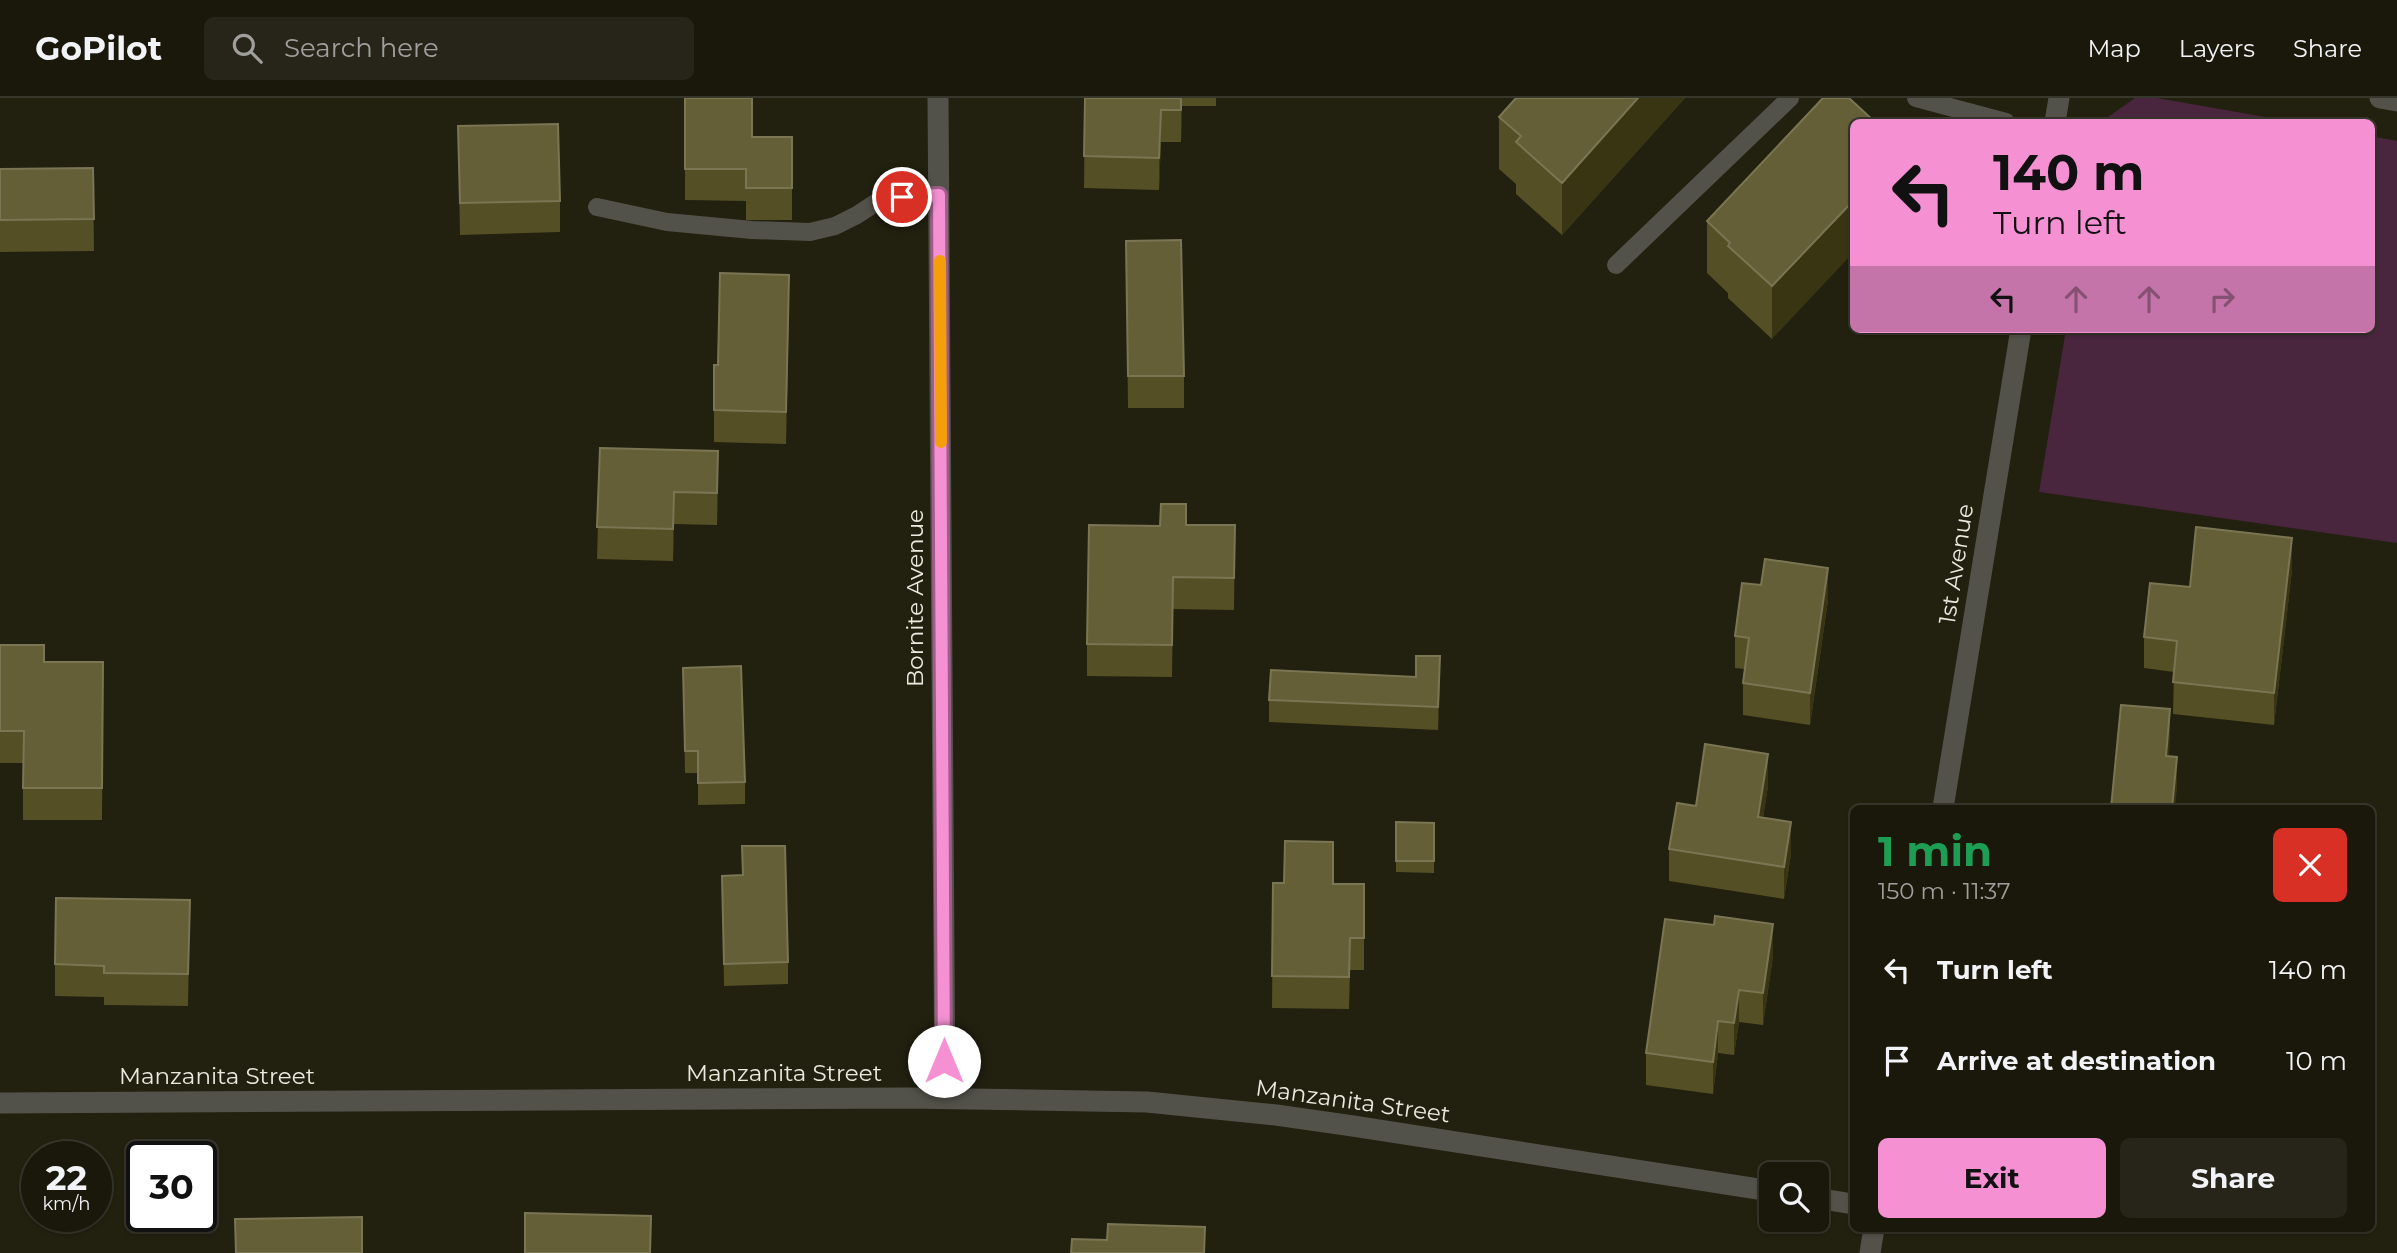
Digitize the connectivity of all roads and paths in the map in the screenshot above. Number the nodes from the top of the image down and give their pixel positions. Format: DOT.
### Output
graph roads {
  1 [pos="938,98"];
  2 [pos="1790,98"];
  3 [pos="1916,98"];
  4 [pos="2059,98"];
  5 [pos="2380,98"];
  6 [pos="2397,101"];
  7 [pos="1995,119"];
  8 [pos="2056,119"];
  9 [pos="939,195"];
  10 [pos="597,207"];
  11 [pos="1616,265"];
  12 [pos="2020,333"];
  13 [pos="1942,805"];
  14 [pos="945,1098"];
  15 [pos="0,1103"];
  16 [pos="1759,1189"];
  17 [pos="1829,1200"];
  18 [pos="1850,1204"];
  19 [pos="1873,1232"];
  20 [pos="1870,1253"];
  1 -- 9 [label="street, Bornite Avenue"];
  2 -- 11 [label="lane"];
  3 -- 7 [label="lane"];
  4 -- 8 [label="street"];
  5 -- 6 [label="street"];
  9 -- 10 [label="lane"];
  9 -- 14 [label="street, Bornite Avenue"];
  12 -- 13 [label="street, 1st Avenue"];
  14 -- 15 [label="street, Manzanita Street"];
  14 -- 16 [label="street, Manzanita Street"];
  17 -- 18 [label="street"];
  19 -- 20 [label="street"];
}
